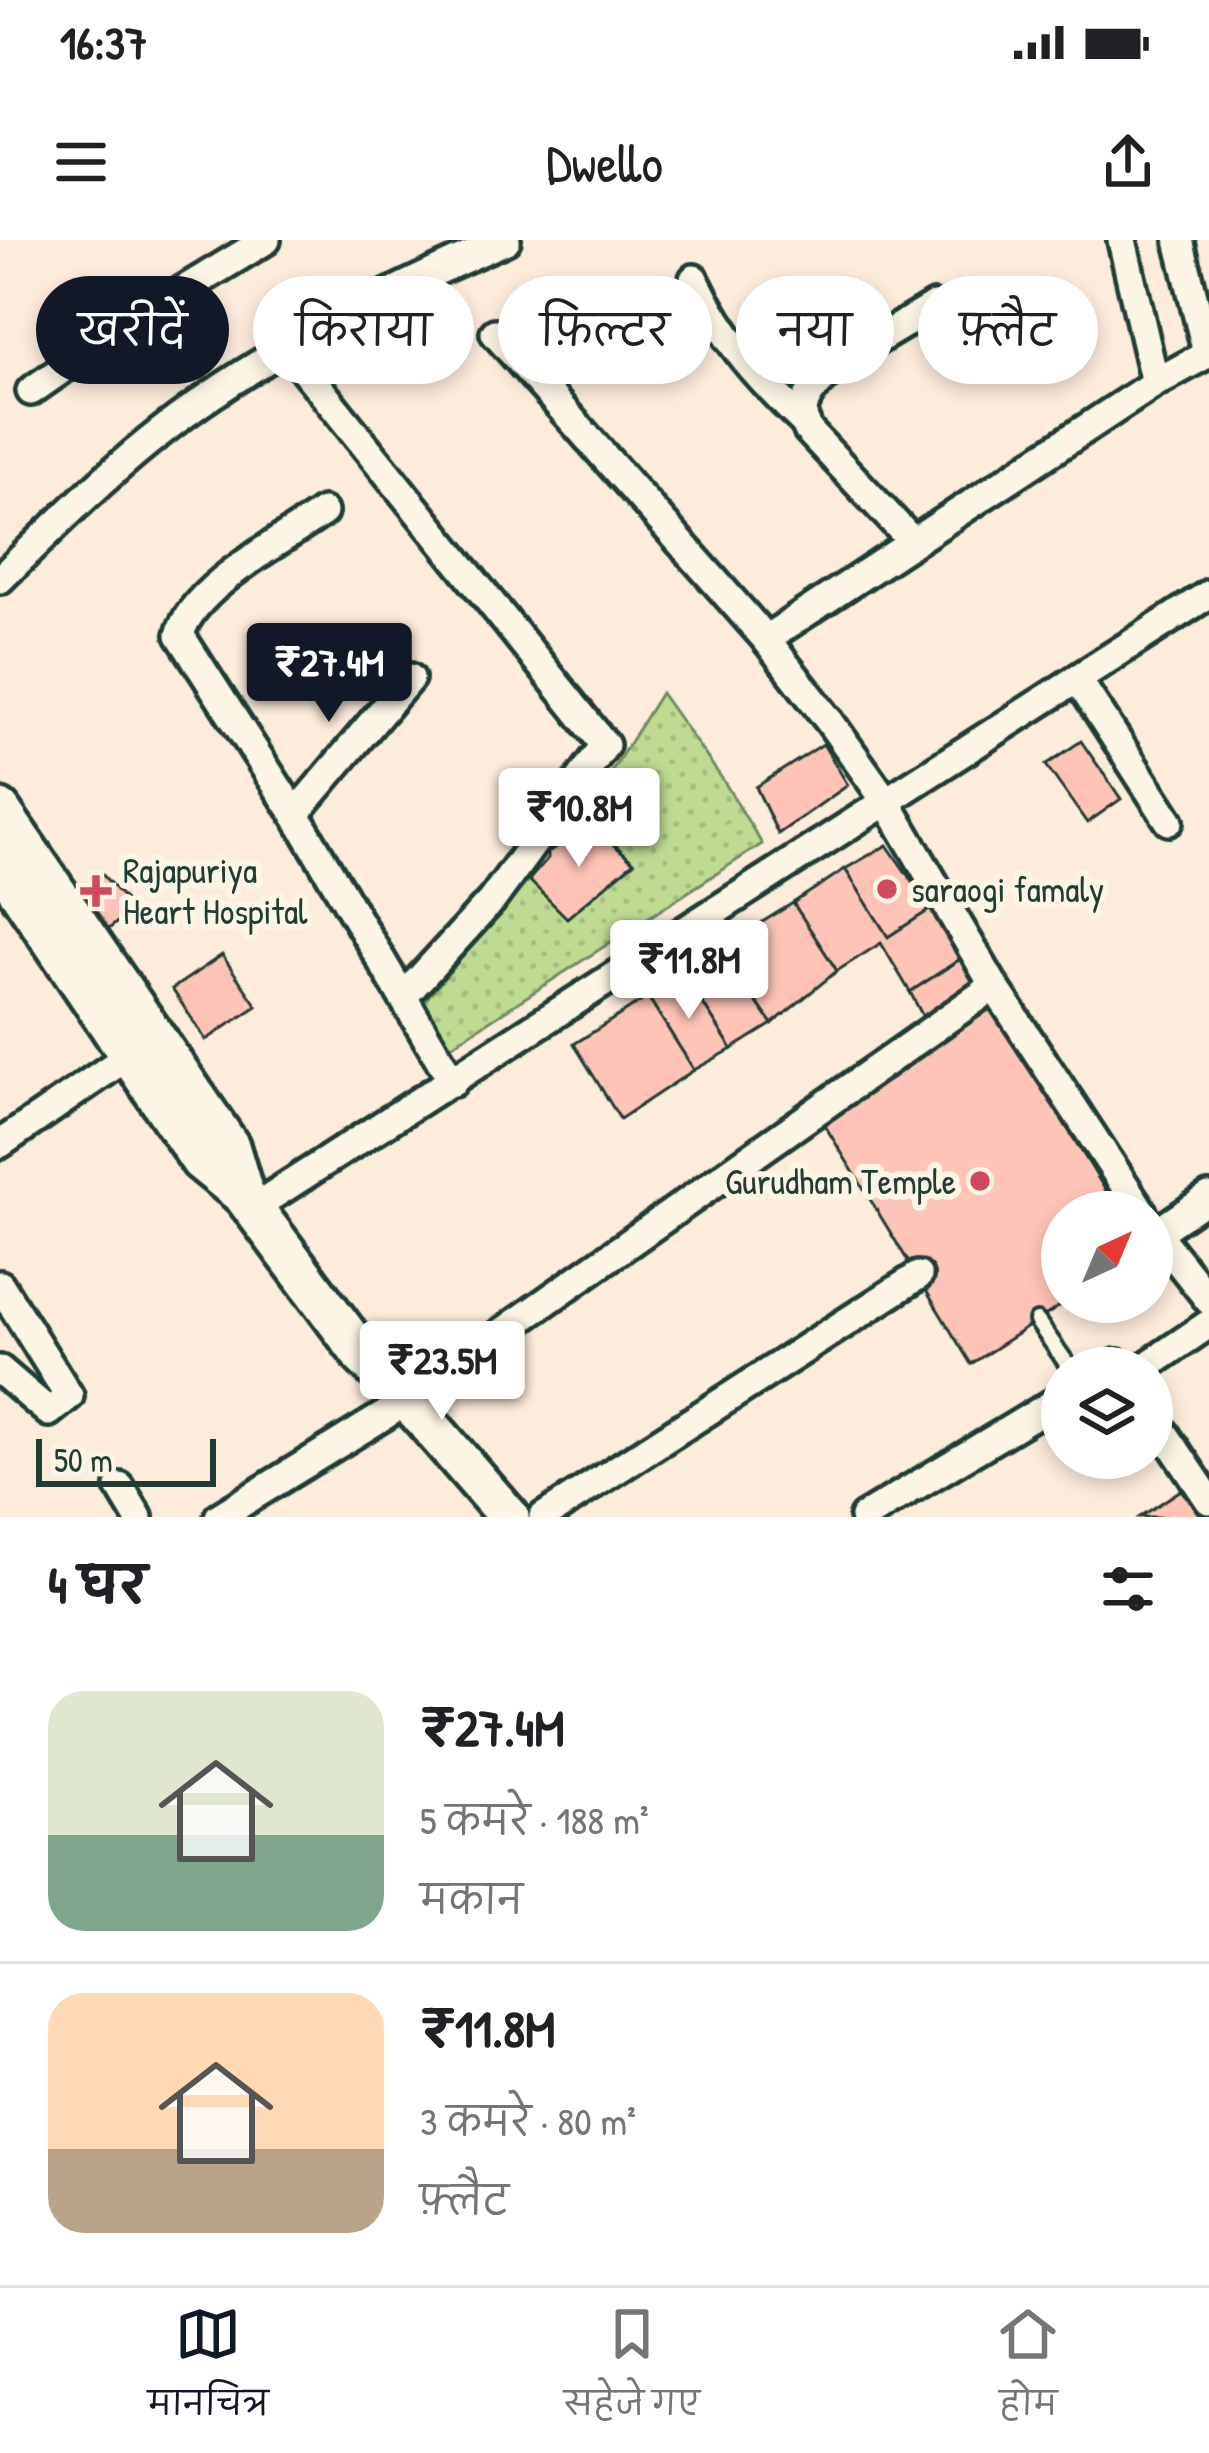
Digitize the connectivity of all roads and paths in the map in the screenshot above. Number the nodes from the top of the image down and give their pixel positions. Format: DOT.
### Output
graph roads {
  1 [pos="266,240"];
  2 [pos="506,240"];
  3 [pos="1122,240"];
  4 [pos="1179,240"];
  5 [pos="712,314"];
  6 [pos="918,317"];
  7 [pos="495,333"];
  8 [pos="1208,352"];
  9 [pos="1155,383"];
  10 [pos="316,384"];
  11 [pos="31,391"];
  12 [pos="806,424"];
  13 [pos="322,512"];
  14 [pos="912,542"];
  15 [pos="0,579"];
  16 [pos="1209,594"];
  17 [pos="766,639"];
  18 [pos="410,678"];
  19 [pos="1078,680"];
  20 [pos="887,803"];
  21 [pos="0,810"];
  22 [pos="295,814"];
  23 [pos="1168,821"];
  24 [pos="0,863"];
  25 [pos="994,986"];
  26 [pos="404,996"];
  27 [pos="128,1056"];
  28 [pos="453,1082"];
  29 [pos="0,1144"];
  30 [pos="1128,1191"];
  31 [pos="1209,1197"];
  32 [pos="248,1202"];
  33 [pos="1173,1213"];
  34 [pos="1173,1254"];
  35 [pos="918,1276"];
  36 [pos="0,1285"];
  37 [pos="1209,1300"];
  38 [pos="1037,1321"];
  39 [pos="1209,1324"];
  40 [pos="1055,1347"];
  41 [pos="1173,1348"];
  42 [pos="0,1370"];
  43 [pos="395,1406"];
  44 [pos="1041,1411"];
  45 [pos="1173,1446"];
  46 [pos="120,1487"];
  47 [pos="1209,1499"];
  48 [pos="138,1517"];
  49 [pos="219,1517"];
  50 [pos="476,1517"];
  51 [pos="509,1517"];
  52 [pos="543,1517"];
  53 [pos="864,1517"];
  1 -- 11 [label="street"];
  2 -- 15 [label="street"];
  3 -- 9 [label="street"];
  4 -- 8 [label="street"];
  5 -- 12 [label="street"];
  6 -- 12 [label="street"];
  7 -- 17 [label="street"];
  8 -- 9 [label="street"];
  9 -- 14 [label="street"];
  10 -- 26 [label="street"];
  12 -- 14 [label="street"];
  13 -- 22 [label="street"];
  14 -- 17 [label="street"];
  16 -- 19 [label="street"];
  17 -- 20 [label="street"];
  18 -- 22 [label="street"];
  19 -- 20 [label="street"];
  19 -- 23 [label="street"];
  20 -- 25 [label="street"];
  20 -- 28 [label="street"];
  21 -- 32 [label="street"];
  22 -- 26 [label="street"];
  24 -- 27 [label="street"];
  25 -- 30 [label="street"];
  25 -- 43 [label="street"];
  26 -- 28 [label="street"];
  27 -- 29 [label="street"];
  27 -- 32 [label="street"];
  28 -- 32 [label="street"];
  31 -- 33 [label="street"];
  32 -- 43 [label="street"];
  34 -- 37 [label="street"];
  35 -- 52 [label="street"];
  36 -- 42 [label="street"];
  38 -- 40 [label="lane"];
  39 -- 41 [label="street"];
  43 -- 49 [label="street"];
  43 -- 50 [label="street"];
  43 -- 51 [label="street"];
  44 -- 53 [label="street"];
  45 -- 47 [label="street"];
  46 -- 48 [label="street"];
}
